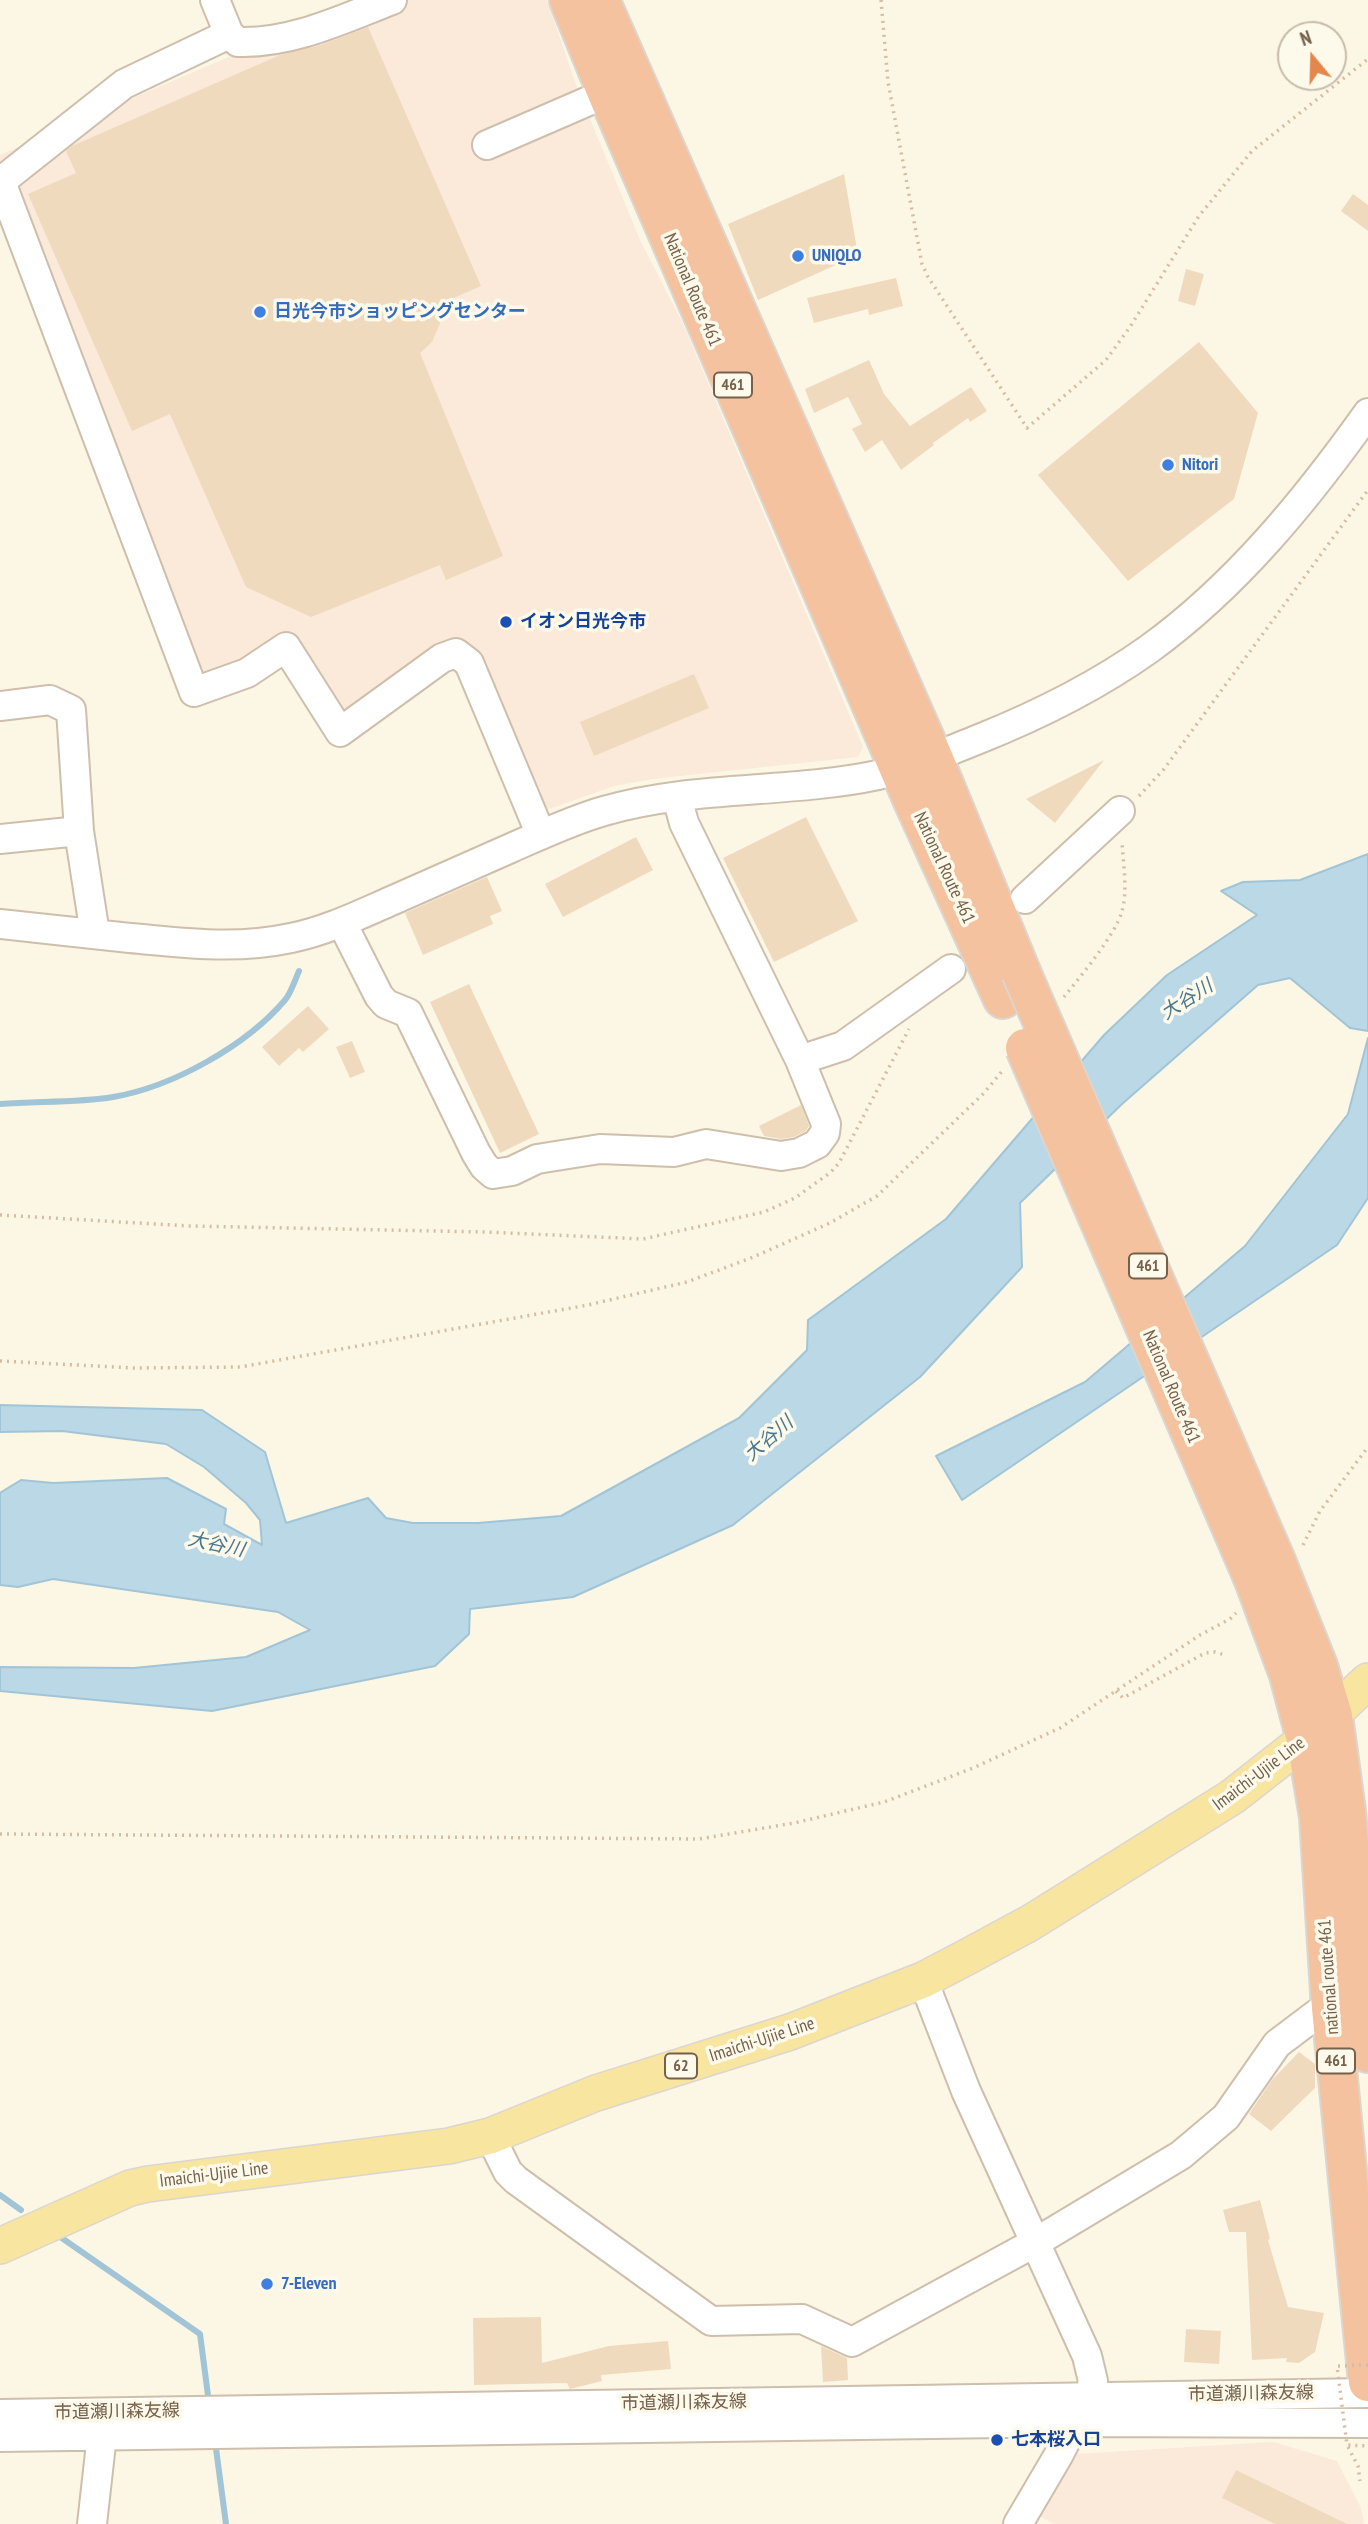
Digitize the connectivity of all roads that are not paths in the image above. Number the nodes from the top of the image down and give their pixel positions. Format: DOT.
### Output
graph roads {
  1 [pos="215,0"];
  2 [pos="392,0"];
  3 [pos="569,0"];
  4 [pos="600,0"];
  5 [pos="229,34"];
  6 [pos="607,93"];
  7 [pos="487,145"];
  8 [pos="1368,413"];
  9 [pos="0,706"];
  10 [pos="916,763"];
  11 [pos="677,797"];
  12 [pos="1120,811"];
  13 [pos="79,831"];
  14 [pos="541,835"];
  15 [pos="0,839"];
  16 [pos="1026,899"];
  17 [pos="342,923"];
  18 [pos="0,925"];
  19 [pos="95,934"];
  20 [pos="951,969"];
  21 [pos="800,1060"];
  22 [pos="1368,1681"];
  23 [pos="1320,1728"];
  24 [pos="923,1980"];
  25 [pos="1353,1994"];
  26 [pos="1368,2053"];
  27 [pos="490,2136"];
  28 [pos="1036,2242"];
  29 [pos="0,2246"];
  30 [pos="1353,2374"];
  31 [pos="1368,2393"];
  32 [pos="1089,2396"];
  33 [pos="0,2414"];
  34 [pos="1075,2422"];
  35 [pos="1368,2423"];
  36 [pos="102,2435"];
  37 [pos="0,2437"];
  38 [pos="92,2524"];
  39 [pos="1018,2524"];
  1 -- 5 [label="street"];
  2 -- 5 [label="street"];
  3 -- 6 [label="highway, National Route 461 / 461"];
  4 -- 10 [label="highway, National Route 461 / 461"];
  5 -- 14 [label="street"];
  6 -- 7 [label="street"];
  6 -- 10 [label="highway, National Route 461 / 461"];
  8 -- 10 [label="street"];
  9 -- 13 [label="street"];
  10 -- 11 [label="street"];
  10 -- 23 [label="highway, National Route 461 / 461, bridge"];
  11 -- 14 [label="street"];
  11 -- 21 [label="street"];
  12 -- 16 [label="street"];
  13 -- 15 [label="street"];
  13 -- 19 [label="street"];
  14 -- 17 [label="street"];
  17 -- 19 [label="street"];
  17 -- 21 [label="street"];
  18 -- 19 [label="street"];
  20 -- 21 [label="street"];
  22 -- 23 [label="main road, Imaichi-Ujiie Line / 62"];
  23 -- 24 [label="main road, Imaichi-Ujiie Line / 62"];
  23 -- 25 [label="highway, national route 461 / 461"];
  24 -- 27 [label="main road, Imaichi-Ujiie Line / 62"];
  24 -- 28 [label="street"];
  25 -- 26 [label="highway, national route 461 / 461"];
  25 -- 28 [label="street"];
  25 -- 30 [label="highway, national route 461 / 461"];
  27 -- 28 [label="street"];
  27 -- 29 [label="main road, Imaichi-Ujiie Line / 62"];
  28 -- 32 [label="street"];
  31 -- 32 [label="street, 市道瀬川森友線"];
  32 -- 33 [label="street, 市道瀬川森友線"];
  32 -- 34 [label="street"];
  34 -- 35 [label="street, 市道瀬川森友線"];
  34 -- 36 [label="street, 市道瀬川森友線"];
  34 -- 39 [label="street"];
  36 -- 37 [label="street, 市道瀬川森友線"];
  36 -- 38 [label="street"];
}
